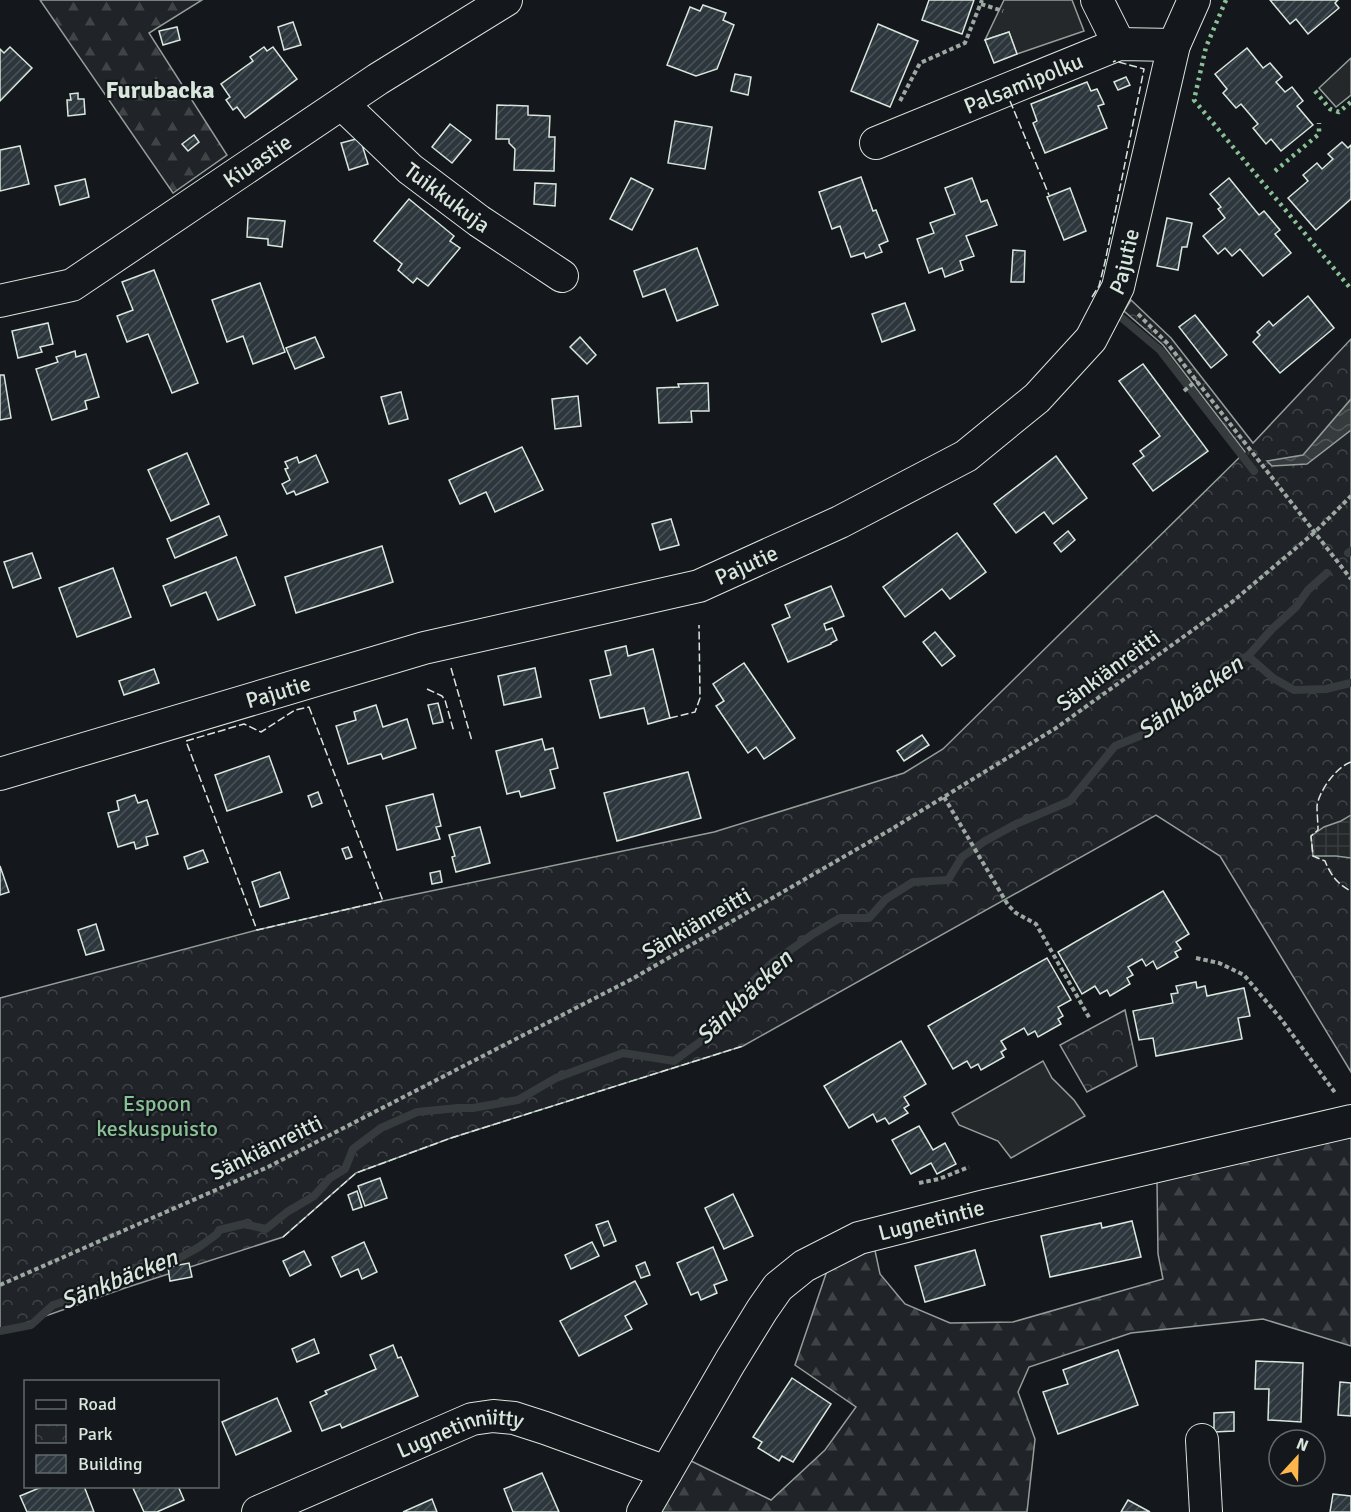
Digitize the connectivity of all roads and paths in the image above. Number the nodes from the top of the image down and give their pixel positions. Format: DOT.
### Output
graph roads {
  1 [pos="506,0"];
  2 [pos="1097,0"];
  3 [pos="1194,0"];
  4 [pos="981,2"];
  5 [pos="1003,11"];
  6 [pos="1119,44"];
  7 [pos="1174,45"];
  8 [pos="899,102"];
  9 [pos="342,104"];
  10 [pos="876,143"];
  11 [pos="562,276"];
  12 [pos="0,301"];
  13 [pos="1132,308"];
  14 [pos="1197,381"];
  15 [pos="1184,391"];
  16 [pos="1351,496"];
  17 [pos="1315,532"];
  18 [pos="1351,579"];
  19 [pos="0,774"];
  20 [pos="944,797"];
  21 [pos="1196,958"];
  22 [pos="1090,1019"];
  23 [pos="1344,1108"];
  24 [pos="969,1167"];
  25 [pos="919,1183"];
  26 [pos="0,1285"];
  27 [pos="1202,1440"];
  28 [pos="666,1472"];
  29 [pos="258,1512"];
  30 [pos="643,1512"];
  31 [pos="1206,1512"];
  1 -- 9 [label="street, Kiuastie"];
  2 -- 6 [label="street"];
  3 -- 7 [label="street, Pajutie"];
  4 -- 5 [label="path"];
  4 -- 8 [label="path"];
  6 -- 7 [label="street, Palsamipolku"];
  6 -- 10 [label="street, Palsamipolku"];
  7 -- 19 [label="street, Pajutie"];
  9 -- 11 [label="street, Tuikkukuja"];
  9 -- 12 [label="street, Kiuastie"];
  13 -- 14 [label="path"];
  14 -- 15 [label="path"];
  14 -- 17 [label="path"];
  16 -- 17 [label="path, Sänkiänreitti"];
  17 -- 18 [label="path"];
  17 -- 20 [label="path, Sänkiänreitti"];
  20 -- 22 [label="path"];
  20 -- 26 [label="path, Sänkiänreitti"];
  21 -- 23 [label="path"];
  23 -- 28 [label="street, Lugnetintie"];
  24 -- 25 [label="path"];
  27 -- 31 [label="street"];
  28 -- 29 [label="street, Lugnetinniitty"];
  28 -- 30 [label="street, Lugnetintie"];
}
